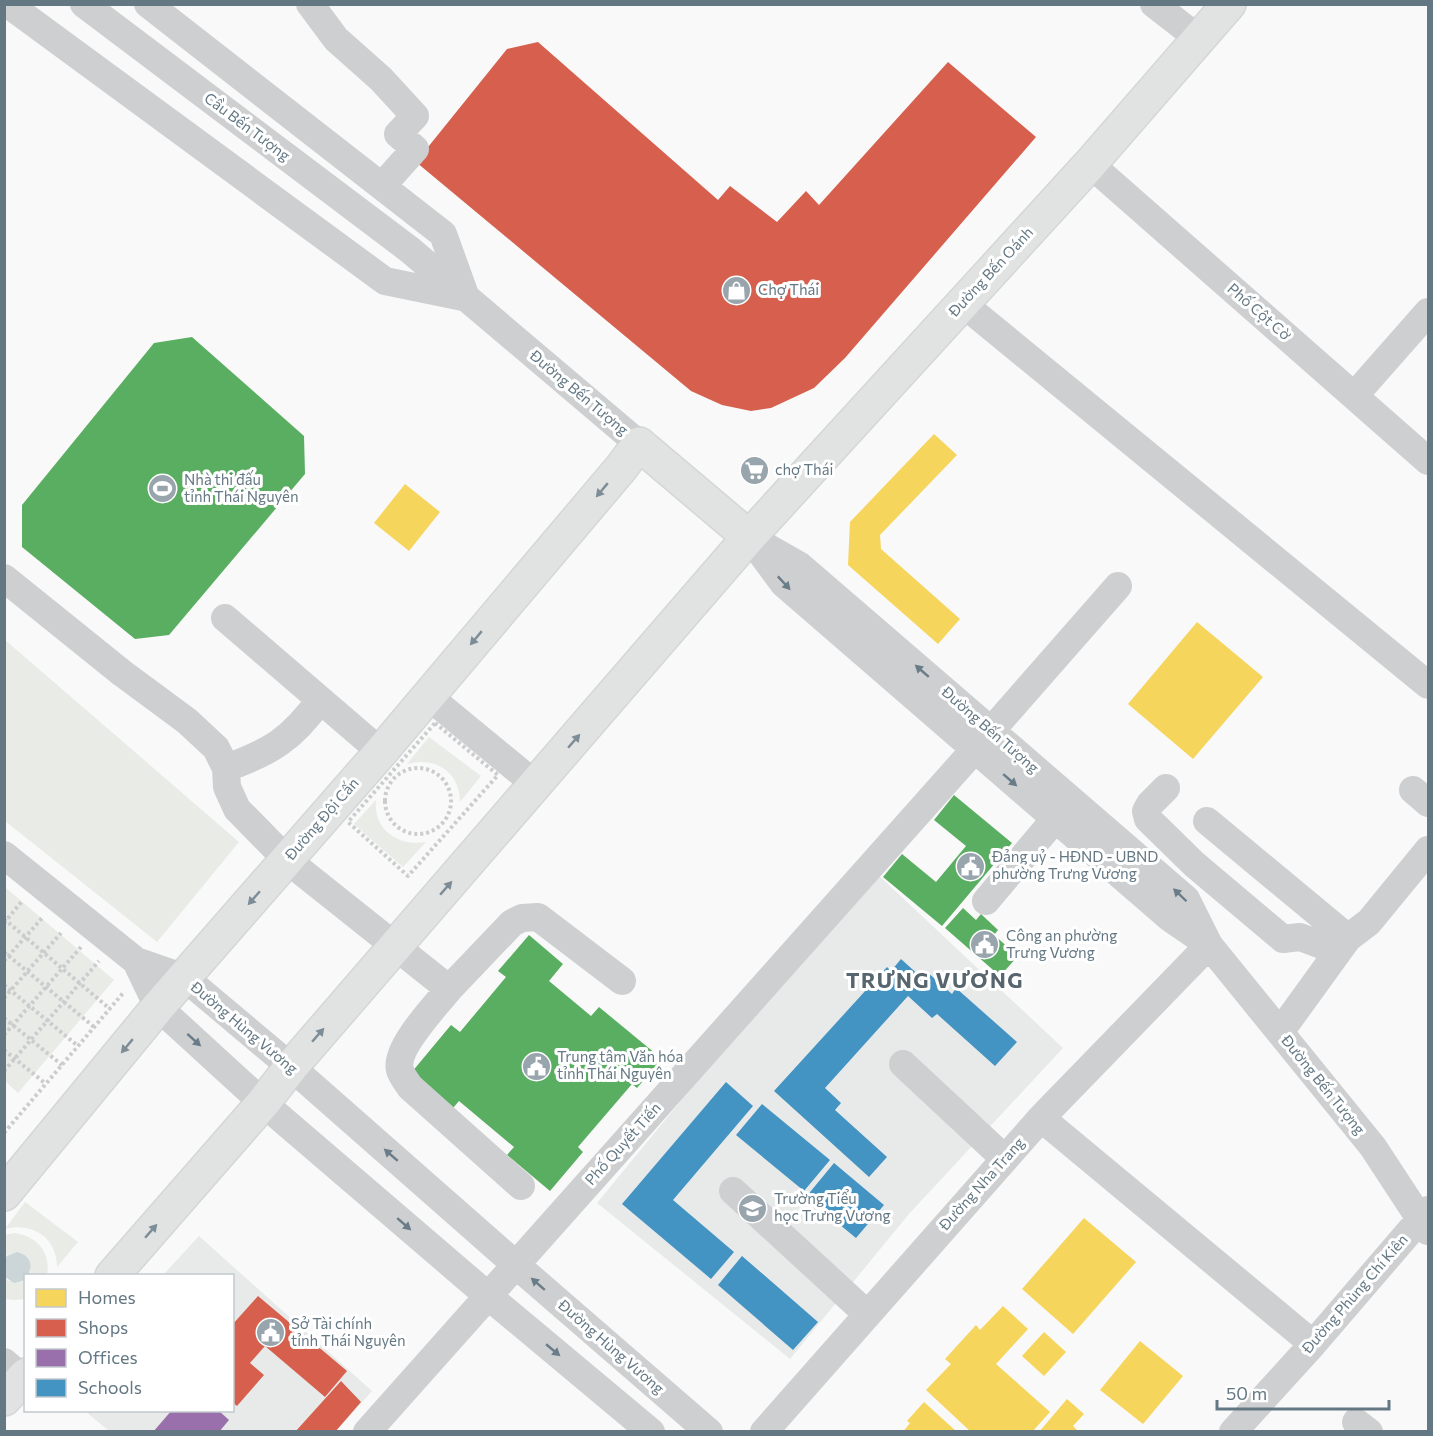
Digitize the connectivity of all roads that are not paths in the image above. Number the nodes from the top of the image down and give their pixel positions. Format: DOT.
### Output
graph roads {
  1 [pos="84,4"];
  2 [pos="148,4"];
  3 [pos="310,4"];
  4 [pos="1154,4"];
  5 [pos="1230,4"];
  6 [pos="11,5"];
  7 [pos="1199,39"];
  8 [pos="1090,164"];
  9 [pos="382,186"];
  10 [pos="410,250"];
  11 [pos="465,297"];
  12 [pos="962,303"];
  13 [pos="1428,312"];
  14 [pos="1354,396"];
  15 [pos="639,444"];
  16 [pos="1428,461"];
  17 [pos="749,537"];
  18 [pos="4,578"];
  19 [pos="1118,586"];
  20 [pos="225,618"];
  21 [pos="1428,685"];
  22 [pos="428,696"];
  23 [pos="320,700"];
  24 [pos="983,740"];
  25 [pos="381,752"];
  26 [pos="226,768"];
  27 [pos="536,785"];
  28 [pos="1166,788"];
  29 [pos="1055,819"];
  30 [pos="1207,821"];
  31 [pos="1428,850"];
  32 [pos="4,855"];
  33 [pos="286,860"];
  34 [pos="986,901"];
  35 [pos="1348,938"];
  36 [pos="1209,945"];
  37 [pos="396,947"];
  38 [pos="131,972"];
  39 [pos="185,978"];
  40 [pos="622,981"];
  41 [pos="449,989"];
  42 [pos="158,1007"];
  43 [pos="1280,1032"];
  44 [pos="903,1064"];
  45 [pos="291,1067"];
  46 [pos="263,1103"];
  47 [pos="1041,1118"];
  48 [pos="1005,1159"];
  49 [pos="521,1186"];
  50 [pos="733,1191"];
  51 [pos="4,1194"];
  52 [pos="1426,1220"];
  53 [pos="515,1264"];
  54 [pos="113,1274"];
  55 [pos="487,1295"];
  56 [pos="867,1314"];
  57 [pos="1313,1344"];
  58 [pos="367,1431"];
  59 [pos="651,1431"];
  60 [pos="710,1431"];
  61 [pos="764,1431"];
  62 [pos="1233,1431"];
  1 -- 10 [label="street, Cầu Bến Tượng"];
  2 -- 9 [label="street"];
  3 -- 9 [label="street"];
  4 -- 7 [label="street"];
  5 -- 7 [label="main road, Đường Bến Oánh"];
  6 -- 11 [label="street"];
  7 -- 8 [label="main road, Đường Bến Oánh"];
  8 -- 12 [label="main road, Đường Bến Oánh"];
  8 -- 14 [label="street, Phố Cột Cờ"];
  9 -- 11 [label="street"];
  10 -- 11 [label="street, Đường Bến Tượng"];
  11 -- 15 [label="street, Đường Bến Tượng"];
  12 -- 17 [label="main road, Đường Bến Oánh"];
  12 -- 21 [label="street"];
  13 -- 14 [label="street"];
  14 -- 16 [label="street, Phố Cột Cờ"];
  15 -- 17 [label="main road, Đường Bến Tượng"];
  15 -- 22 [label="main road, Đường Đội Cấn, one-way"];
  17 -- 24 [label="street, Đường Bến Tượng"];
  27 -- 17 [label="main road, one-way"];
  18 -- 26 [label="street"];
  19 -- 24 [label="street, Phố Quyết Tiến"];
  20 -- 23 [label="street"];
  22 -- 25 [label="main road, Đường Đội Cấn"];
  22 -- 27 [label="street"];
  23 -- 25 [label="street"];
  23 -- 26 [label="street"];
  24 -- 29 [label="street, Đường Bến Tượng, one-way"];
  36 -- 24 [label="street, Đường Bến Tượng, one-way"];
  24 -- 53 [label="street, Phố Quyết Tiến"];
  25 -- 33 [label="main road, Đường Đội Cấn"];
  26 -- 33 [label="street"];
  37 -- 27 [label="main road, one-way"];
  28 -- 35 [label="street"];
  29 -- 34 [label="street"];
  29 -- 36 [label="street, Đường Bến Tượng"];
  30 -- 35 [label="street"];
  31 -- 35 [label="street"];
  32 -- 38 [label="street"];
  33 -- 37 [label="street"];
  33 -- 39 [label="main road, Đường Đội Cấn, one-way"];
  35 -- 43 [label="street"];
  36 -- 43 [label="street, Đường Bến Tượng"];
  36 -- 47 [label="street, Đường Nha Trang"];
  37 -- 41 [label="street"];
  45 -- 37 [label="main road, one-way"];
  38 -- 39 [label="street, Đường Hùng Vương"];
  38 -- 42 [label="street"];
  39 -- 42 [label="main road, Đường Đội Cấn"];
  39 -- 45 [label="street, Đường Hùng Vương"];
  40 -- 41 [label="street"];
  41 -- 49 [label="street"];
  42 -- 46 [label="street, one-way"];
  42 -- 51 [label="main road, Đường Đội Cấn, one-way"];
  43 -- 52 [label="street, Đường Bến Tượng"];
  44 -- 48 [label="street"];
  45 -- 46 [label="main road"];
  53 -- 45 [label="street, Đường Hùng Vương, one-way"];
  54 -- 46 [label="main road, one-way"];
  46 -- 55 [label="street, one-way"];
  47 -- 48 [label="street, Đường Nha Trang"];
  47 -- 57 [label="street"];
  48 -- 56 [label="street, Đường Nha Trang"];
  50 -- 56 [label="street"];
  52 -- 57 [label="street, Đường Phùng Chí Kiên"];
  53 -- 55 [label="street, Phố Quyết Tiến"];
  60 -- 53 [label="street, Đường Hùng Vương, one-way"];
  55 -- 58 [label="street, Phố Quyết Tiến"];
  55 -- 59 [label="street, one-way"];
  56 -- 61 [label="street, Đường Nha Trang"];
  57 -- 62 [label="street, Đường Phùng Chí Kiên"];
}
